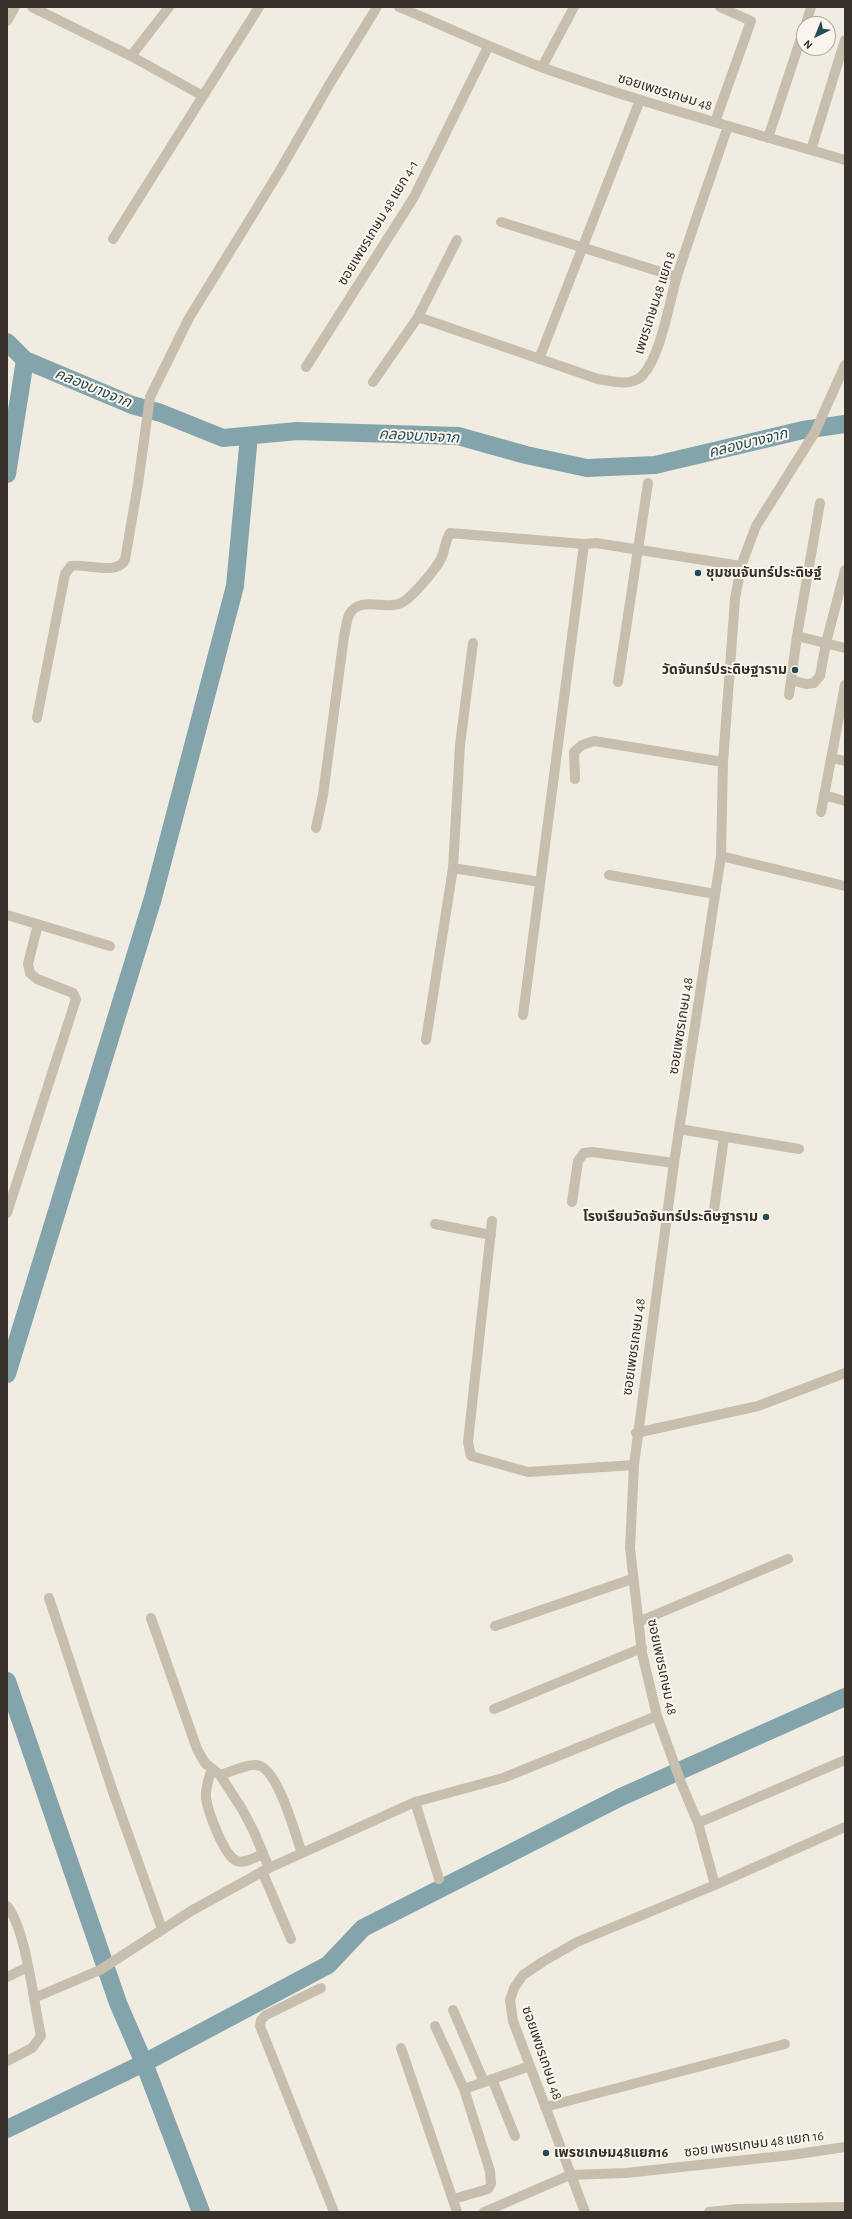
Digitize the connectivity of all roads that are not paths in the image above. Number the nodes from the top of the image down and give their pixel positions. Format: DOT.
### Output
graph roads {
  1 [pos="15,7"];
  2 [pos="32,7"];
  3 [pos="169,7"];
  4 [pos="377,7"];
  5 [pos="399,7"];
  6 [pos="574,7"];
  7 [pos="720,7"];
  8 [pos="256,8"];
  9 [pos="7,21"];
  10 [pos="845,40"];
  11 [pos="488,46"];
  12 [pos="796,53"];
  13 [pos="132,56"];
  14 [pos="542,67"];
  15 [pos="203,96"];
  16 [pos="640,100"];
  17 [pos="715,122"];
  18 [pos="728,126"];
  19 [pos="768,138"];
  20 [pos="811,150"];
  21 [pos="845,160"];
  22 [pos="501,222"];
  23 [pos="113,240"];
  24 [pos="456,240"];
  25 [pos="583,246"];
  26 [pos="677,277"];
  27 [pos="418,317"];
  28 [pos="539,359"];
  29 [pos="845,366"];
  30 [pos="306,367"];
  31 [pos="373,382"];
  32 [pos="648,483"];
  33 [pos="820,503"];
  34 [pos="584,544"];
  35 [pos="639,549"];
  36 [pos="741,566"];
  37 [pos="845,570"];
  38 [pos="797,636"];
  39 [pos="473,643"];
  40 [pos="826,643"];
  41 [pos="845,648"];
  42 [pos="791,680"];
  43 [pos="618,682"];
  44 [pos="845,685"];
  45 [pos="789,695"];
  46 [pos="37,718"];
  47 [pos="832,758"];
  48 [pos="845,761"];
  49 [pos="723,762"];
  50 [pos="575,779"];
  51 [pos="824,795"];
  52 [pos="845,801"];
  53 [pos="821,812"];
  54 [pos="316,828"];
  55 [pos="721,856"];
  56 [pos="452,868"];
  57 [pos="609,875"];
  58 [pos="540,882"];
  59 [pos="845,886"];
  60 [pos="715,894"];
  61 [pos="7,915"];
  62 [pos="38,924"];
  63 [pos="110,946"];
  64 [pos="523,1014"];
  65 [pos="426,1040"];
  66 [pos="679,1129"];
  67 [pos="724,1137"];
  68 [pos="799,1149"];
  69 [pos="674,1163"];
  70 [pos="572,1202"];
  71 [pos="7,1213"];
  72 [pos="713,1217"];
  73 [pos="492,1221"];
  74 [pos="435,1224"];
  75 [pos="491,1235"];
  76 [pos="845,1373"];
  77 [pos="636,1433"];
  78 [pos="634,1465"];
  79 [pos="788,1559"];
  80 [pos="632,1579"];
  81 [pos="49,1598"];
  82 [pos="150,1618"];
  83 [pos="638,1622"];
  84 [pos="495,1626"];
  85 [pos="642,1648"];
  86 [pos="494,1709"];
  87 [pos="657,1716"];
  88 [pos="845,1760"];
  89 [pos="212,1768"];
  90 [pos="220,1775"];
  91 [pos="415,1802"];
  92 [pos="698,1823"];
  93 [pos="845,1827"];
  94 [pos="302,1853"];
  95 [pos="263,1854"];
  96 [pos="265,1869"];
  97 [pos="439,1878"];
  98 [pos="715,1886"];
  99 [pos="7,1906"];
  100 [pos="162,1929"];
  101 [pos="291,1939"];
  102 [pos="28,1967"];
  103 [pos="7,1977"];
  104 [pos="321,1988"];
  105 [pos="34,1998"];
  106 [pos="453,2010"];
  107 [pos="435,2026"];
  108 [pos="785,2044"];
  109 [pos="400,2048"];
  110 [pos="7,2061"];
  111 [pos="530,2066"];
  112 [pos="488,2081"];
  113 [pos="464,2089"];
  114 [pos="545,2107"];
  115 [pos="516,2136"];
  116 [pos="845,2147"];
  117 [pos="570,2175"];
  118 [pos="456,2198"];
  119 [pos="845,2207"];
  120 [pos="334,2212"];
  121 [pos="457,2212"];
  122 [pos="484,2212"];
  123 [pos="585,2212"];
  124 [pos="708,2212"];
  1 -- 9 [label="street"];
  2 -- 13 [label="street"];
  3 -- 13 [label="street"];
  4 -- 46 [label="street"];
  5 -- 11 [label="street, ซอยเพชรเกษม 48"];
  6 -- 14 [label="street"];
  7 -- 17 [label="street"];
  8 -- 15 [label="street"];
  10 -- 20 [label="street"];
  11 -- 14 [label="street, ซอยเพชรเกษม 48"];
  11 -- 30 [label="street, ซอยเพชรเกษม 48 แยก 4-1"];
  12 -- 19 [label="street"];
  13 -- 15 [label="street"];
  14 -- 16 [label="street, ซอยเพชรเกษม 48"];
  15 -- 23 [label="street"];
  16 -- 17 [label="street, ซอยเพชรเกษม 48"];
  16 -- 25 [label="street"];
  17 -- 18 [label="street, ซอยเพชรเกษม 48"];
  18 -- 19 [label="street, ซอยเพชรเกษม 48"];
  18 -- 26 [label="street, เพชรเกษม48 แยก 8"];
  19 -- 20 [label="street, ซอยเพชรเกษม 48"];
  20 -- 21 [label="street, ซอยเพชรเกษม 48"];
  22 -- 25 [label="street"];
  24 -- 27 [label="street"];
  25 -- 26 [label="street"];
  25 -- 28 [label="street"];
  26 -- 28 [label="street, เพชรเกษม48 แยก 8"];
  27 -- 28 [label="street, เพชรเกษม48 แยก 8"];
  27 -- 31 [label="street"];
  29 -- 36 [label="street, ซอยเพชรเกษม 48"];
  32 -- 35 [label="street"];
  33 -- 38 [label="street"];
  34 -- 35 [label="street"];
  34 -- 54 [label="street"];
  34 -- 58 [label="street"];
  35 -- 36 [label="street"];
  35 -- 43 [label="street"];
  36 -- 49 [label="street, ซอยเพชรเกษม 48"];
  37 -- 40 [label="street"];
  38 -- 40 [label="street"];
  38 -- 42 [label="street"];
  39 -- 56 [label="street"];
  40 -- 41 [label="street"];
  40 -- 42 [label="street"];
  42 -- 45 [label="street"];
  44 -- 47 [label="street"];
  47 -- 48 [label="street"];
  47 -- 51 [label="street"];
  49 -- 50 [label="street"];
  49 -- 55 [label="street, ซอยเพชรเกษม 48"];
  51 -- 52 [label="street"];
  51 -- 53 [label="street"];
  55 -- 59 [label="street"];
  55 -- 60 [label="street, ซอยเพชรเกษม 48"];
  56 -- 58 [label="street"];
  56 -- 65 [label="street"];
  57 -- 60 [label="street"];
  58 -- 64 [label="street"];
  60 -- 66 [label="street, ซอยเพชรเกษม 48"];
  61 -- 62 [label="street"];
  62 -- 63 [label="street"];
  62 -- 71 [label="street"];
  66 -- 67 [label="street"];
  66 -- 69 [label="street, ซอยเพชรเกษม 48"];
  67 -- 68 [label="street"];
  67 -- 72 [label="street"];
  69 -- 70 [label="street"];
  69 -- 77 [label="street, ซอยเพชรเกษม 48"];
  73 -- 75 [label="street"];
  74 -- 75 [label="street"];
  75 -- 78 [label="street"];
  76 -- 77 [label="street"];
  77 -- 78 [label="street, ซอยเพชรเกษม 48"];
  78 -- 80 [label="street, ซอยเพชรเกษม 48"];
  79 -- 83 [label="street"];
  80 -- 83 [label="street, ซอยเพชรเกษม 48"];
  80 -- 84 [label="street"];
  81 -- 100 [label="street"];
  82 -- 89 [label="street"];
  83 -- 85 [label="street, ซอยเพชรเกษม 48"];
  85 -- 86 [label="street"];
  85 -- 87 [label="street, ซอยเพชรเกษม 48"];
  87 -- 91 [label="street"];
  87 -- 92 [label="street, ซอยเพชรเกษม 48"];
  88 -- 92 [label="street"];
  89 -- 90 [label="street"];
  89 -- 95 [label="street"];
  90 -- 94 [label="street"];
  90 -- 95 [label="street"];
  91 -- 94 [label="street"];
  91 -- 97 [label="street"];
  92 -- 98 [label="street, ซอยเพชรเกษม 48"];
  93 -- 98 [label="street"];
  94 -- 96 [label="street"];
  95 -- 96 [label="street"];
  96 -- 100 [label="street"];
  96 -- 101 [label="street"];
  98 -- 111 [label="street, ซอยเพชรเกษม 48"];
  99 -- 102 [label="street"];
  100 -- 105 [label="street"];
  102 -- 103 [label="street"];
  102 -- 105 [label="street"];
  104 -- 120 [label="street"];
  105 -- 110 [label="street"];
  106 -- 112 [label="street"];
  107 -- 113 [label="street"];
  108 -- 114 [label="street"];
  109 -- 121 [label="street"];
  111 -- 112 [label="street"];
  111 -- 114 [label="street, ซอยเพชรเกษม 48"];
  112 -- 113 [label="street"];
  112 -- 115 [label="street"];
  113 -- 118 [label="street"];
  114 -- 117 [label="street, ซอยเพชรเกษม 48"];
  116 -- 117 [label="street, ซอย เพชรเกษม 48 แยก 16"];
  117 -- 122 [label="street"];
  117 -- 123 [label="street, ซอยเพชรเกษม 48"];
  119 -- 124 [label="street"];
}
